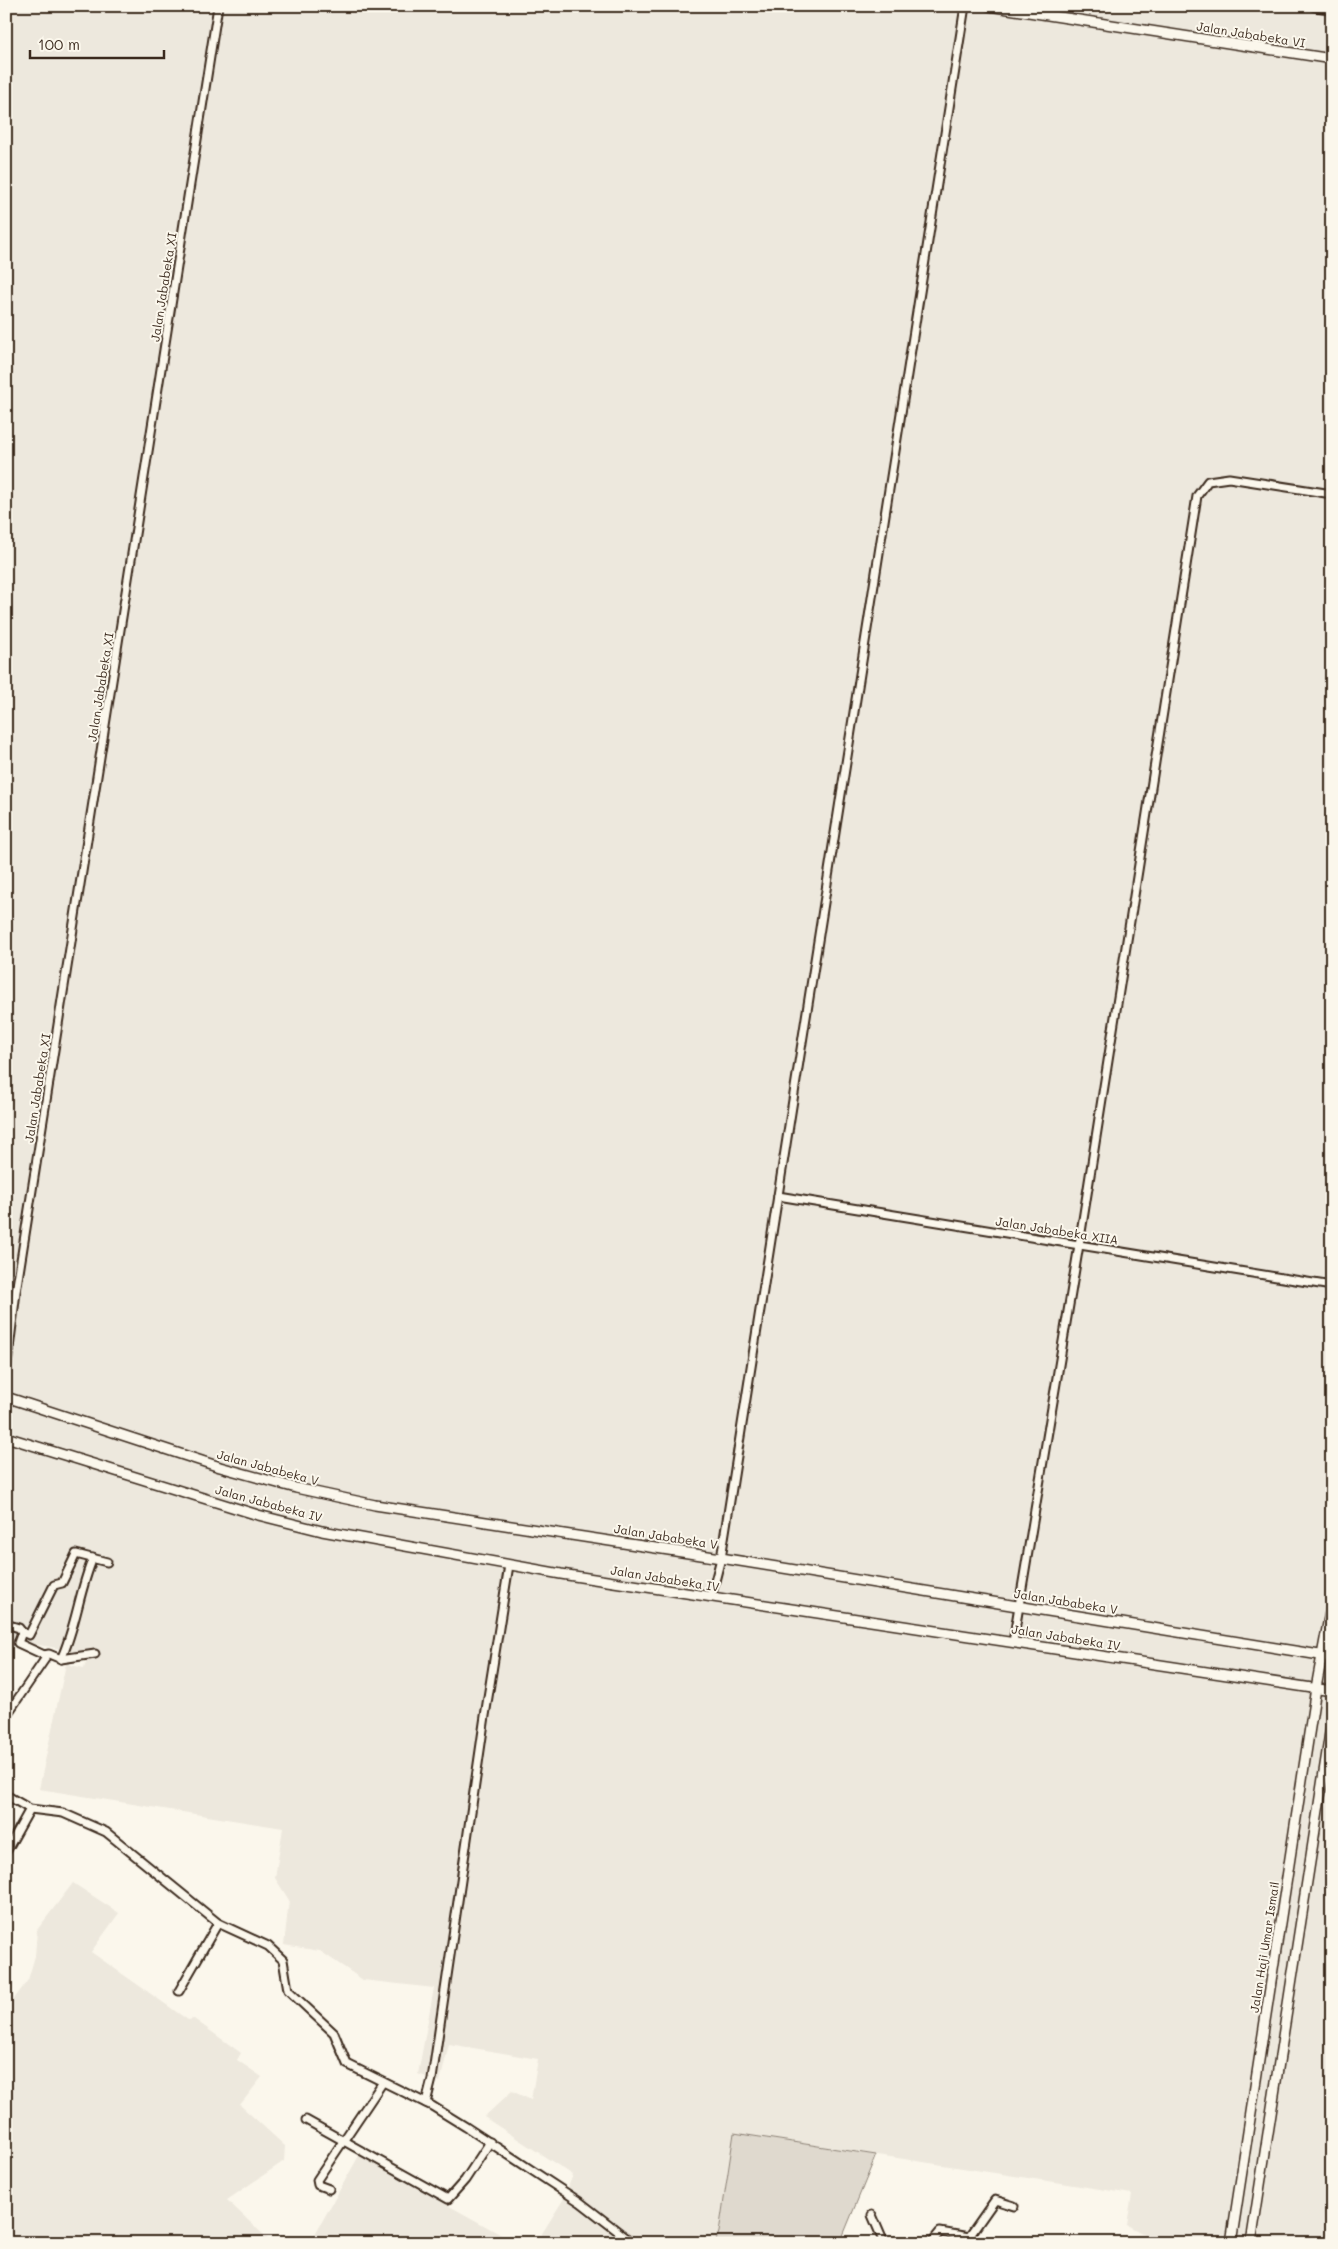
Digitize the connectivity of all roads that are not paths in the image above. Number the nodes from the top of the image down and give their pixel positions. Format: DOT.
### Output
graph roads {
  1 [pos="218,6"];
  2 [pos="965,6"];
  3 [pos="989,6"];
  4 [pos="1314,6"];
  5 [pos="1332,9"];
  6 [pos="1332,59"];
  7 [pos="1332,494"];
  8 [pos="778,1196"];
  9 [pos="1079,1245"];
  10 [pos="1332,1286"];
  11 [pos="6,1373"];
  12 [pos="6,1397"];
  13 [pos="6,1437"];
  14 [pos="93,1558"];
  15 [pos="720,1558"];
  16 [pos="108,1562"];
  17 [pos="509,1566"];
  18 [pos="711,1597"];
  19 [pos="1332,1601"];
  20 [pos="1019,1606"];
  21 [pos="6,1624"];
  22 [pos="22,1632"];
  23 [pos="1013,1642"];
  24 [pos="95,1654"];
  25 [pos="44,1655"];
  26 [pos="1327,1657"];
  27 [pos="61,1659"];
  28 [pos="1316,1688"];
  29 [pos="1332,1691"];
  30 [pos="6,1716"];
  31 [pos="1332,1720"];
  32 [pos="6,1795"];
  33 [pos="30,1809"];
  34 [pos="6,1852"];
  35 [pos="218,1922"];
  36 [pos="179,1991"];
  37 [pos="383,2082"];
  38 [pos="426,2103"];
  39 [pos="306,2120"];
  40 [pos="343,2141"];
  41 [pos="490,2142"];
  42 [pos="329,2189"];
  43 [pos="1014,2206"];
  44 [pos="872,2215"];
  45 [pos="633,2243"];
  46 [pos="884,2243"];
  47 [pos="931,2243"];
  48 [pos="1231,2243"];
  49 [pos="1251,2243"];
  1 -- 11 [label="street, Jalan Jababeka XI"];
  2 -- 8 [label="street"];
  3 -- 6 [label="street, Jalan Jababeka VI"];
  4 -- 5 [label="street"];
  7 -- 9 [label="street"];
  8 -- 9 [label="street, Jalan Jababeka XIIA"];
  8 -- 15 [label="street"];
  9 -- 10 [label="street, Jalan Jababeka XIIA"];
  9 -- 20 [label="street"];
  12 -- 15 [label="street, Jalan Jababeka V"];
  13 -- 17 [label="street, Jalan Jababeka IV"];
  14 -- 16 [label="street"];
  14 -- 22 [label="street"];
  14 -- 27 [label="street"];
  15 -- 18 [label="street"];
  15 -- 20 [label="street, Jalan Jababeka V"];
  17 -- 18 [label="street, Jalan Jababeka IV"];
  17 -- 38 [label="street"];
  18 -- 23 [label="street, Jalan Jababeka IV"];
  19 -- 26 [label="street"];
  20 -- 23 [label="street"];
  20 -- 26 [label="street, Jalan Jababeka V"];
  21 -- 22 [label="street"];
  22 -- 25 [label="street"];
  23 -- 28 [label="street, Jalan Jababeka IV"];
  24 -- 27 [label="street"];
  25 -- 27 [label="street"];
  25 -- 30 [label="street"];
  26 -- 28 [label="street, Jalan Haji Umar Ismail"];
  28 -- 29 [label="street, Jalan Jababeka IV"];
  28 -- 48 [label="street, Jalan Haji Umar Ismail"];
  31 -- 49 [label="street"];
  32 -- 33 [label="street"];
  33 -- 34 [label="street"];
  33 -- 35 [label="street"];
  35 -- 36 [label="street"];
  35 -- 37 [label="street"];
  37 -- 38 [label="street"];
  37 -- 40 [label="street"];
  38 -- 41 [label="street"];
  39 -- 40 [label="street"];
  40 -- 41 [label="street"];
  40 -- 42 [label="street"];
  41 -- 45 [label="street"];
  43 -- 47 [label="street"];
  44 -- 46 [label="street"];
}
